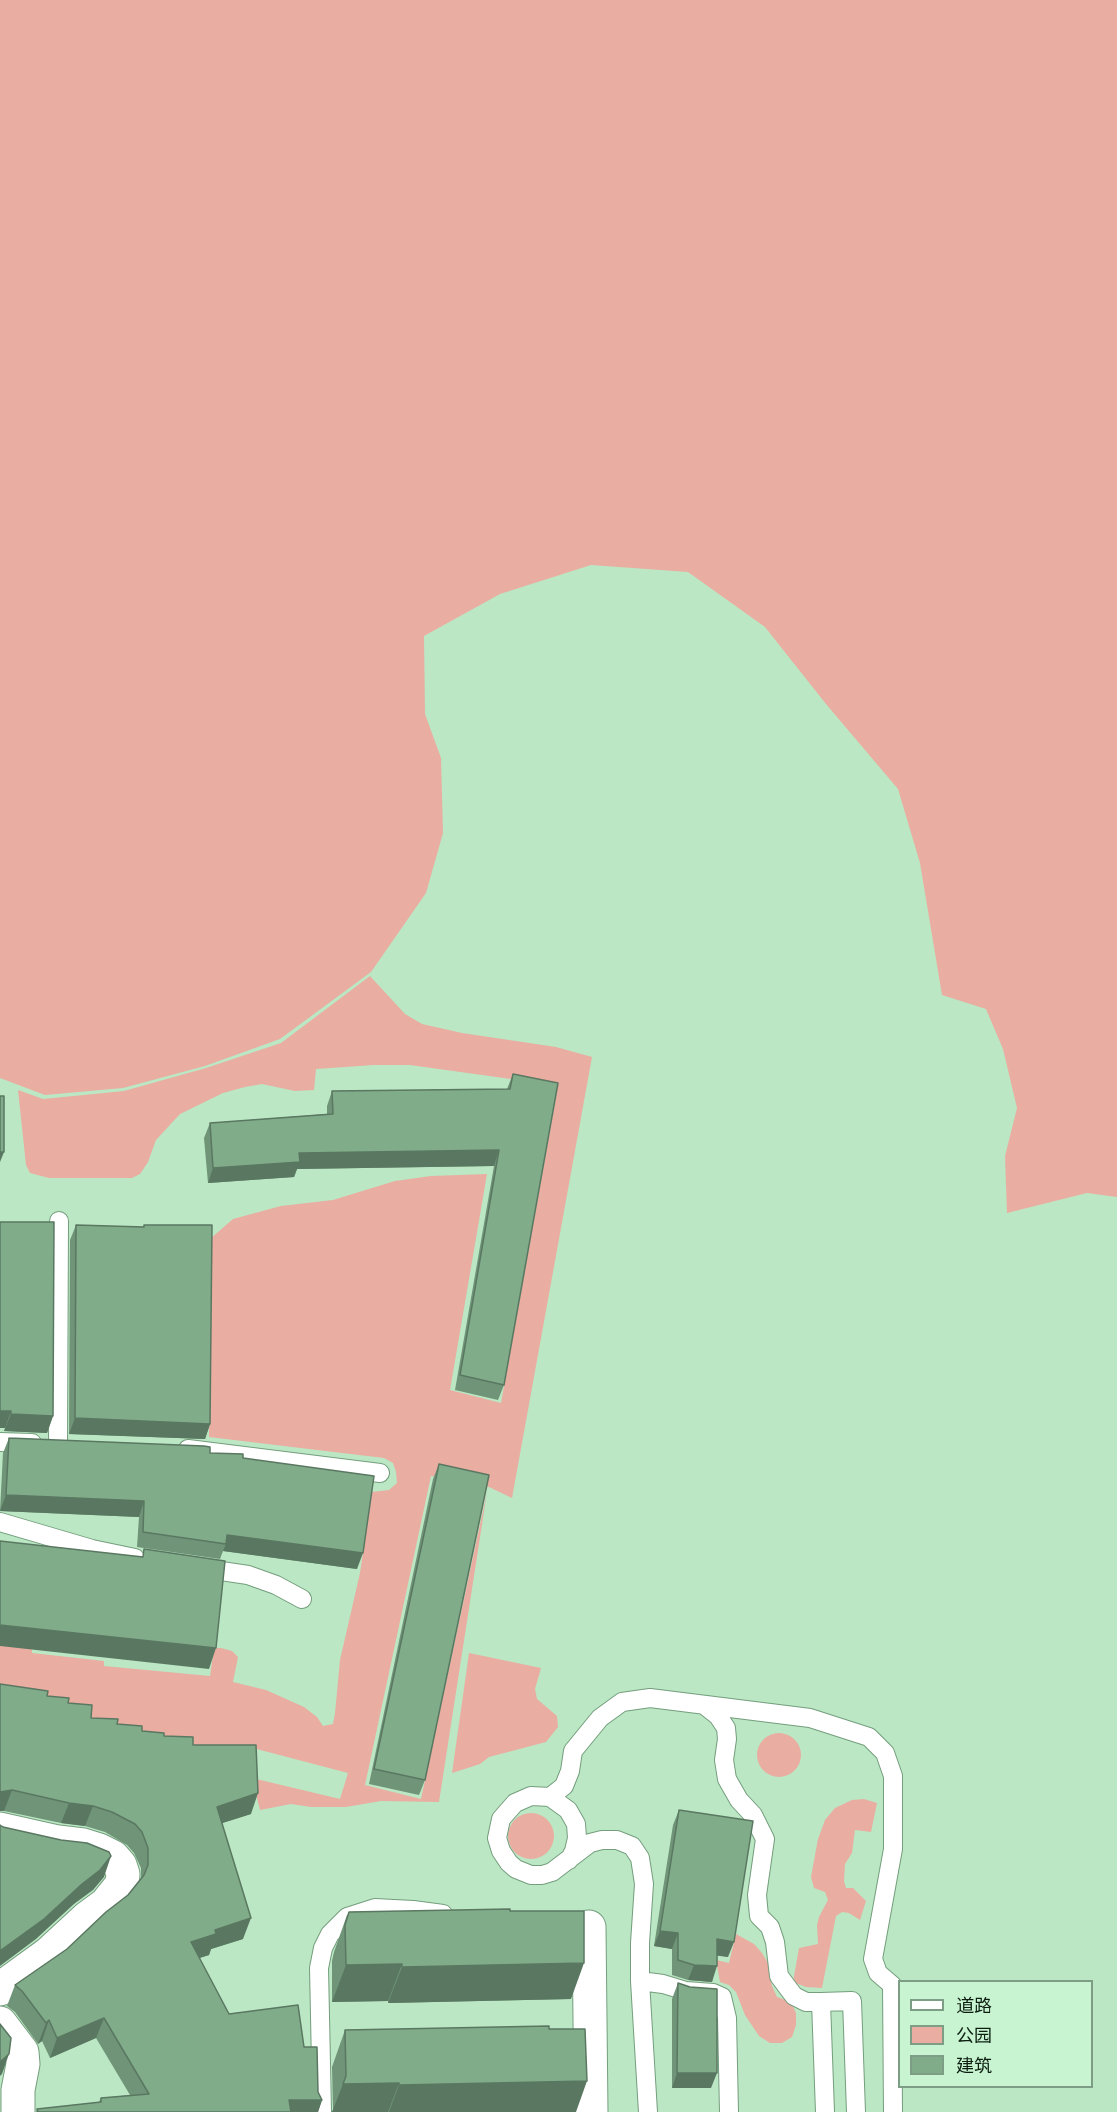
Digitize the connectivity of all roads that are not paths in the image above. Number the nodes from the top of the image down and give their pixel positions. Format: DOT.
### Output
graph roads {
  1 [pos="59,1221"];
  2 [pos="0,1442"];
  3 [pos="175,1449"];
  4 [pos="380,1473"];
  5 [pos="0,1522"];
  6 [pos="157,1562"];
  7 [pos="188,1566"];
  8 [pos="302,1599"];
  9 [pos="704,1705"];
  10 [pos="550,1797"];
  11 [pos="0,1829"];
  12 [pos="568,1861"];
  13 [pos="454,1915"];
  14 [pos="582,1934"];
  15 [pos="640,1981"];
  16 [pos="0,1989"];
  17 [pos="821,2002"];
  18 [pos="0,2023"];
  19 [pos="343,2044"];
  20 [pos="320,2045"];
  21 [pos="18,2112"];
  22 [pos="322,2112"];
  23 [pos="591,2112"];
  24 [pos="648,2112"];
  25 [pos="729,2112"];
  26 [pos="825,2112"];
  27 [pos="856,2112"];
  28 [pos="893,2112"];
  1 -- 2 [label="lane"];
  3 -- 4 [label="lane"];
  5 -- 6 [label="lane"];
  7 -- 8 [label="lane"];
  9 -- 10 [label="lane"];
  9 -- 17 [label="lane"];
  9 -- 28 [label="lane"];
  10 -- 12 [label="lane"];
  10 -- 12 [label="lane"];
  11 -- 16 [label="street"];
  12 -- 15 [label="lane"];
  13 -- 20 [label="lane"];
  14 -- 23 [label="street"];
  15 -- 24 [label="lane"];
  15 -- 25 [label="lane"];
  17 -- 26 [label="lane"];
  17 -- 27 [label="lane"];
  18 -- 21 [label="street"];
  19 -- 20 [label="lane"];
  20 -- 22 [label="lane"];
}
